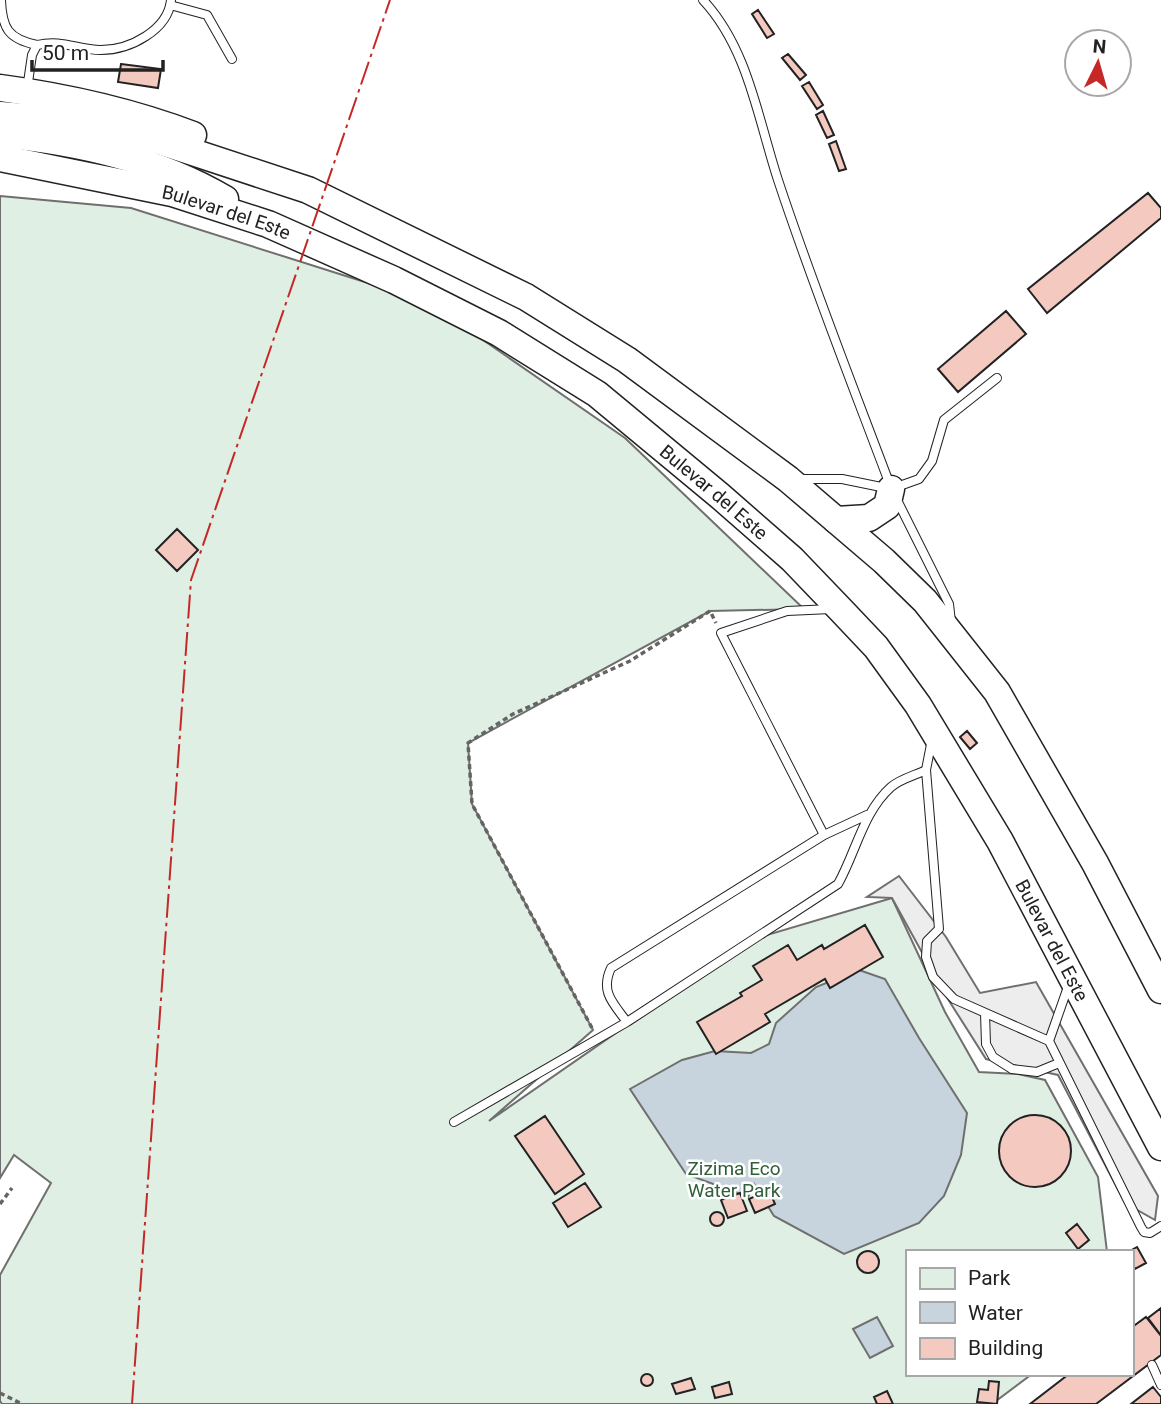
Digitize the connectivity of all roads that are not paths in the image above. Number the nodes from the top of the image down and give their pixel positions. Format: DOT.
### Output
graph roads {
  1 [pos="1,0"];
  2 [pos="703,0"];
  3 [pos="170,3"];
  4 [pos="37,45"];
  5 [pos="232,59"];
  6 [pos="0,88"];
  7 [pos="27,92"];
  8 [pos="0,115"];
  9 [pos="0,134"];
  10 [pos="0,158"];
  11 [pos="308,190"];
  12 [pos="268,224"];
  13 [pos="997,378"];
  14 [pos="788,479"];
  15 [pos="891,489"];
  16 [pos="836,520"];
  17 [pos="840,609"];
  18 [pos="952,635"];
  19 [pos="934,730"];
  20 [pos="926,770"];
  21 [pos="867,815"];
  22 [pos="824,835"];
  23 [pos="1095,863"];
  24 [pos="1161,957"];
  25 [pos="1071,978"];
  26 [pos="1161,990"];
  27 [pos="985,1013"];
  28 [pos="627,1022"];
  29 [pos="1049,1041"];
  30 [pos="1059,1063"];
  31 [pos="454,1122"];
  32 [pos="1161,1147"];
  33 [pos="1161,1226"];
  34 [pos="1152,1365"];
  35 [pos="1161,1385"];
  1 -- 4 [label="lane"];
  2 -- 15 [label="lane"];
  3 -- 4 [label="lane"];
  3 -- 5 [label="lane"];
  4 -- 7 [label="lane"];
  6 -- 7 [label="highway"];
  7 -- 11 [label="highway"];
  8 -- 11 [label="highway"];
  9 -- 12 [label="highway"];
  10 -- 12 [label="highway, Bulevar del Este"];
  11 -- 14 [label="highway"];
  12 -- 17 [label="highway, Bulevar del Este"];
  13 -- 15 [label="lane"];
  14 -- 15 [label="lane"];
  14 -- 16 [label="highway"];
  15 -- 16 [label="highway"];
  15 -- 18 [label="lane"];
  16 -- 18 [label="highway"];
  17 -- 19 [label="highway, Bulevar del Este"];
  17 -- 22 [label="lane"];
  18 -- 23 [label="highway"];
  19 -- 20 [label="lane"];
  19 -- 25 [label="highway, Bulevar del Este"];
  20 -- 21 [label="lane"];
  20 -- 27 [label="lane"];
  21 -- 22 [label="lane"];
  21 -- 28 [label="lane"];
  22 -- 28 [label="lane"];
  23 -- 24 [label="highway"];
  23 -- 26 [label="highway"];
  25 -- 29 [label="lane"];
  25 -- 32 [label="highway, Bulevar del Este"];
  27 -- 29 [label="lane"];
  27 -- 30 [label="lane"];
  28 -- 31 [label="lane"];
  29 -- 30 [label="lane"];
  30 -- 33 [label="lane"];
  34 -- 35 [label="lane"];
}
